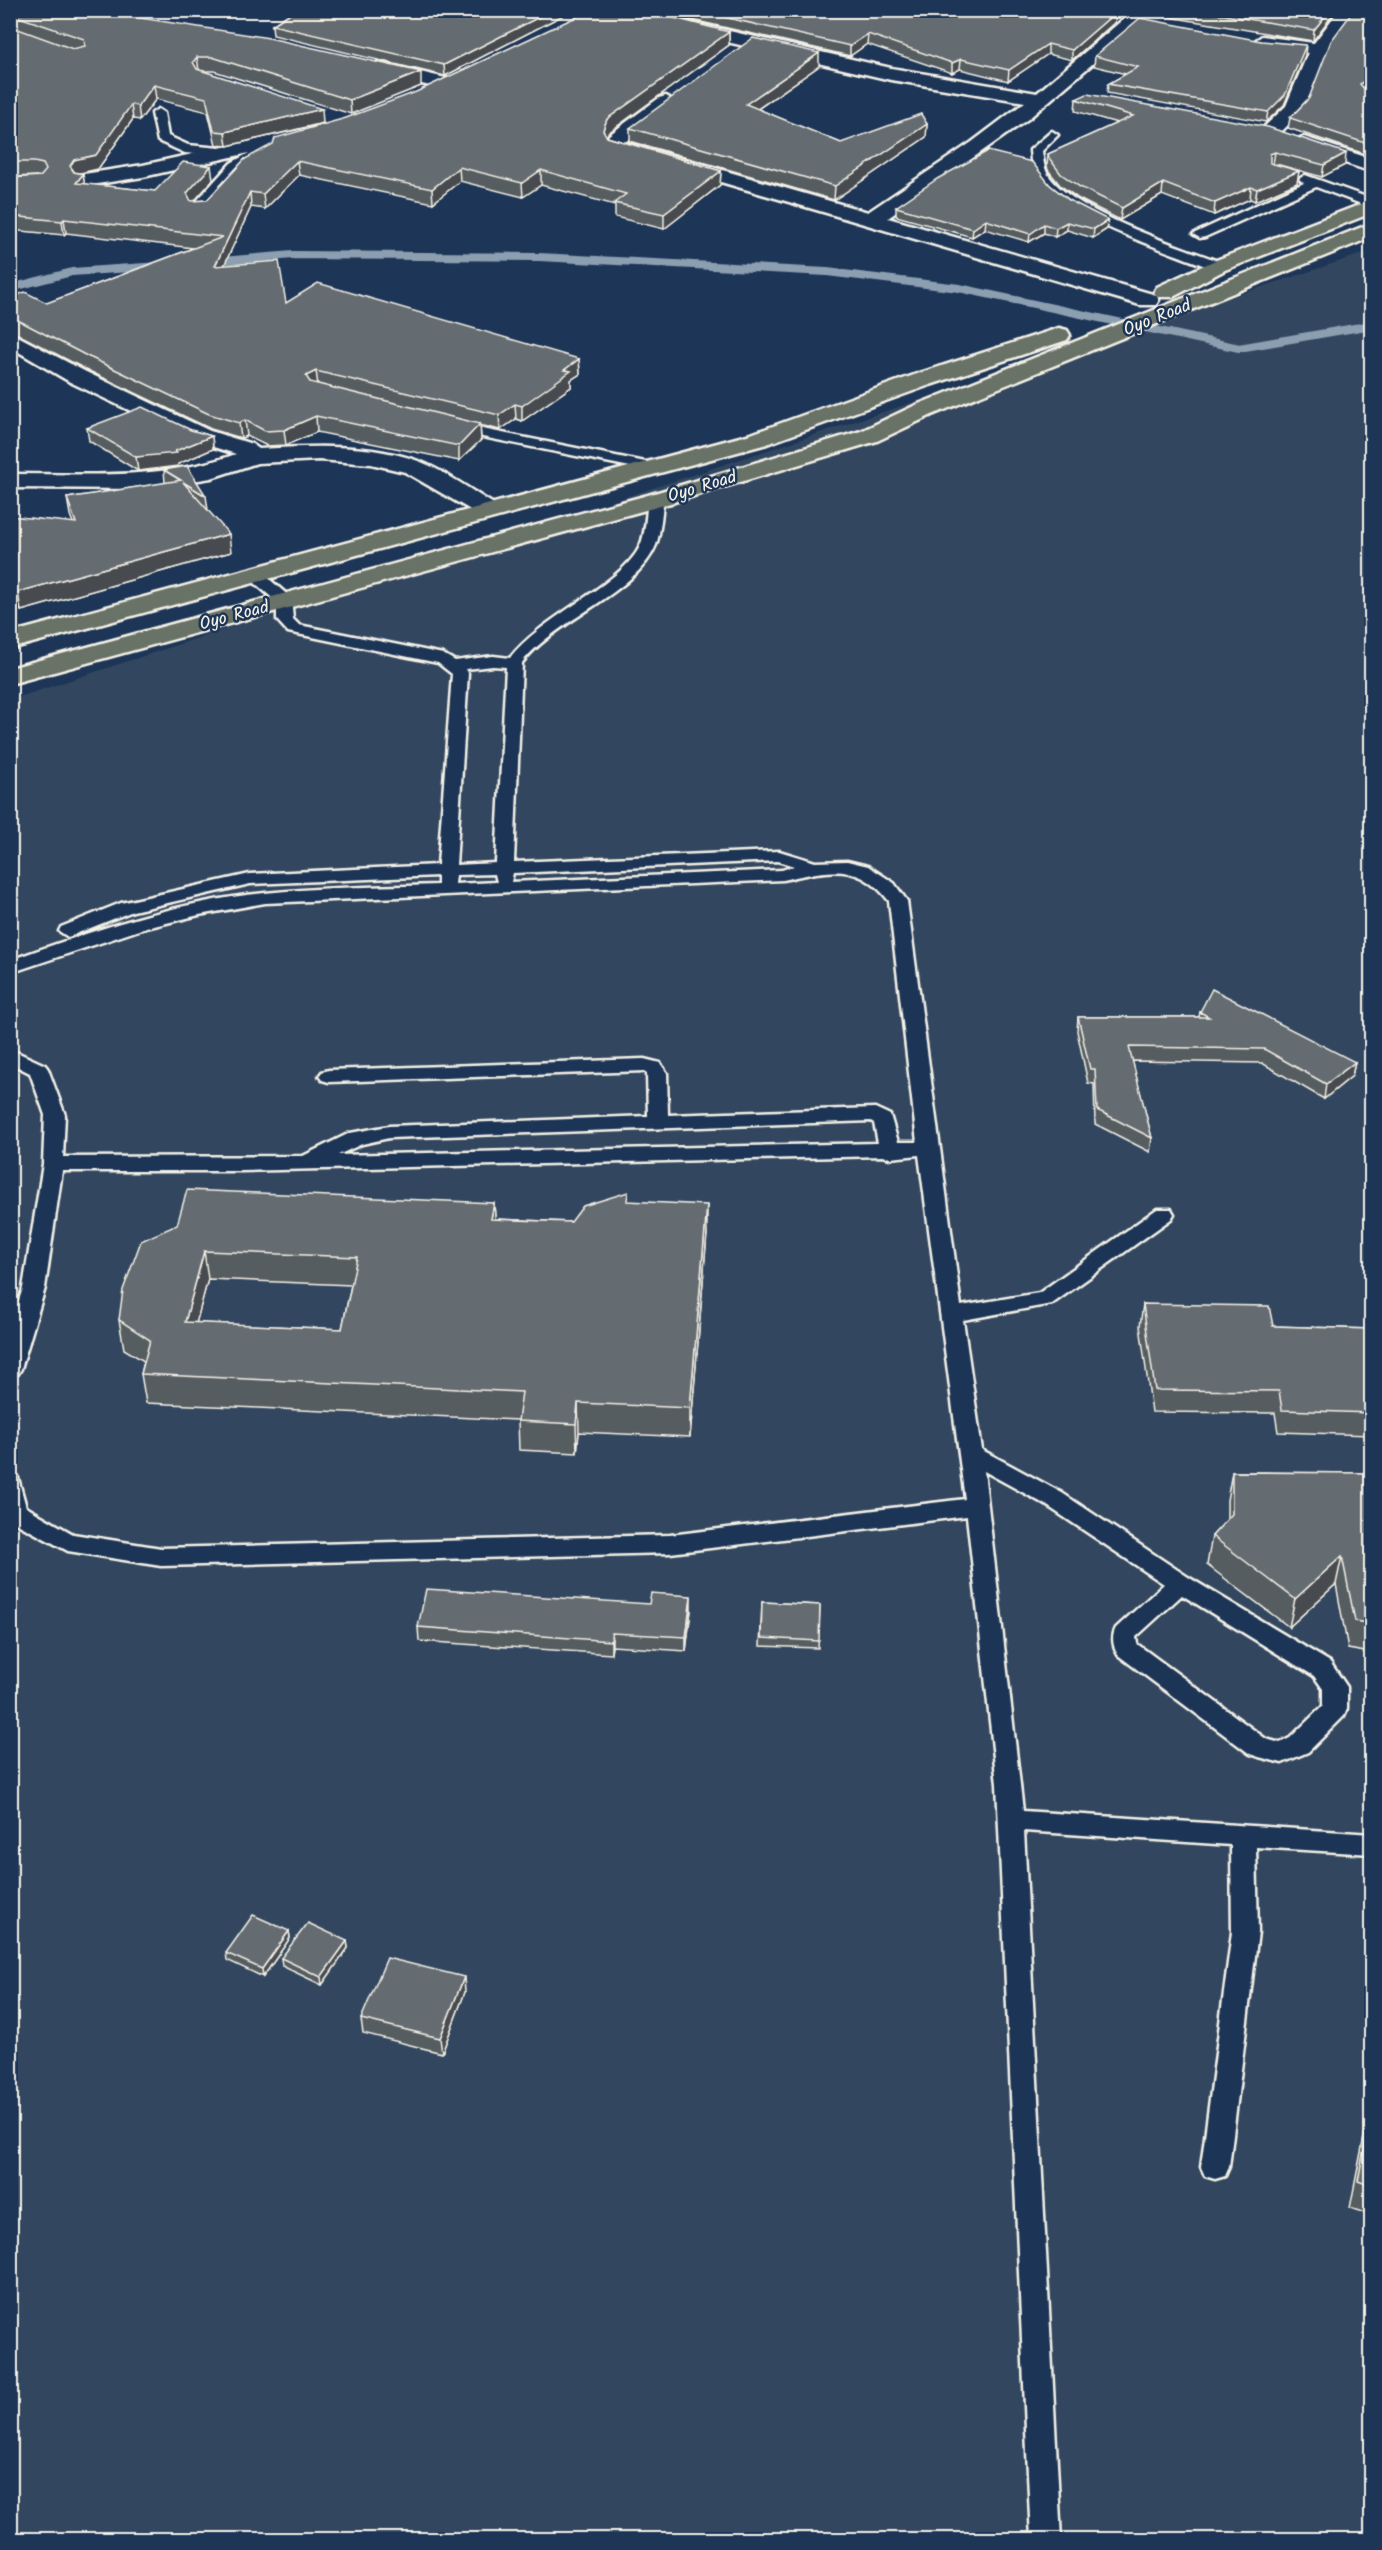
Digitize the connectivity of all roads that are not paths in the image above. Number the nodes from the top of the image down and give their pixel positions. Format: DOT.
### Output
graph roads {
  1 [pos="611,10"];
  2 [pos="1349,10"];
  3 [pos="1111,15"];
  4 [pos="1133,20"];
  5 [pos="1156,24"];
  6 [pos="1248,40"];
  7 [pos="747,43"];
  8 [pos="1319,49"];
  9 [pos="728,57"];
  10 [pos="359,64"];
  11 [pos="468,74"];
  12 [pos="447,84"];
  13 [pos="681,91"];
  14 [pos="421,95"];
  15 [pos="1045,95"];
  16 [pos="1073,95"];
  17 [pos="158,113"];
  18 [pos="342,126"];
  19 [pos="1248,127"];
  20 [pos="1271,131"];
  21 [pos="1053,135"];
  22 [pos="289,140"];
  23 [pos="230,153"];
  24 [pos="1371,166"];
  25 [pos="1296,176"];
  26 [pos="84,180"];
  27 [pos="1317,182"];
  28 [pos="1371,205"];
  29 [pos="200,209"];
  30 [pos="869,221"];
  31 [pos="1371,229"];
  32 [pos="1200,234"];
  33 [pos="1218,266"];
  34 [pos="1148,307"];
  35 [pos="10,338"];
  36 [pos="438,423"];
  37 [pos="254,456"];
  38 [pos="655,468"];
  39 [pos="10,481"];
  40 [pos="657,500"];
  41 [pos="489,511"];
  42 [pos="254,574"];
  43 [pos="285,601"];
  44 [pos="10,641"];
  45 [pos="514,663"];
  46 [pos="455,666"];
  47 [pos="10,676"];
  48 [pos="811,866"];
  49 [pos="503,867"];
  50 [pos="446,869"];
  51 [pos="504,888"];
  52 [pos="446,890"];
  53 [pos="10,954"];
  54 [pos="10,967"];
  55 [pos="10,1055"];
  56 [pos="329,1076"];
  57 [pos="658,1121"];
  58 [pos="928,1148"];
  59 [pos="890,1150"];
  60 [pos="306,1162"];
  61 [pos="53,1164"];
  62 [pos="1164,1214"];
  63 [pos="951,1315"];
  64 [pos="10,1369"];
  65 [pos="971,1454"];
  66 [pos="10,1484"];
  67 [pos="977,1506"];
  68 [pos="1180,1583"];
  69 [pos="1011,1820"];
  70 [pos="1243,1837"];
  71 [pos="1371,1844"];
  72 [pos="1215,2168"];
  73 [pos="1046,2540"];
  1 -- 7 [label="street"];
  2 -- 8 [label="street"];
  3 -- 4 [label="street"];
  4 -- 5 [label="street"];
  4 -- 15 [label="street"];
  6 -- 8 [label="street"];
  7 -- 9 [label="street"];
  7 -- 15 [label="street"];
  8 -- 20 [label="street"];
  10 -- 12 [label="street"];
  11 -- 12 [label="street"];
  12 -- 14 [label="street"];
  13 -- 30 [label="street"];
  15 -- 16 [label="street"];
  15 -- 30 [label="street"];
  17 -- 23 [label="lane"];
  18 -- 22 [label="street"];
  19 -- 20 [label="street"];
  20 -- 24 [label="street"];
  21 -- 33 [label="lane"];
  22 -- 23 [label="street"];
  22 -- 29 [label="street"];
  23 -- 26 [label="street"];
  25 -- 27 [label="lane"];
  27 -- 28 [label="lane"];
  27 -- 32 [label="lane"];
  28 -- 33 [label="highway, Oyo Road"];
  30 -- 34 [label="street"];
  31 -- 34 [label="highway, Oyo Road"];
  33 -- 34 [label="highway, Oyo Road"];
  34 -- 38 [label="highway, Oyo Road"];
  34 -- 40 [label="highway, Oyo Road"];
  35 -- 37 [label="street"];
  36 -- 38 [label="lane"];
  37 -- 39 [label="street"];
  37 -- 41 [label="street"];
  38 -- 41 [label="highway, Oyo Road"];
  40 -- 43 [label="highway, Oyo Road"];
  40 -- 45 [label="lane"];
  41 -- 42 [label="highway, Oyo Road"];
  42 -- 43 [label="lane"];
  42 -- 44 [label="highway, Oyo Road"];
  43 -- 46 [label="lane"];
  43 -- 47 [label="highway, Oyo Road"];
  45 -- 46 [label="lane"];
  45 -- 49 [label="lane"];
  46 -- 50 [label="lane"];
  48 -- 49 [label="lane"];
  48 -- 51 [label="lane"];
  48 -- 58 [label="lane"];
  49 -- 50 [label="lane"];
  49 -- 51 [label="lane"];
  50 -- 52 [label="lane"];
  50 -- 53 [label="lane"];
  51 -- 52 [label="lane"];
  52 -- 54 [label="lane"];
  55 -- 61 [label="lane"];
  56 -- 57 [label="lane"];
  57 -- 59 [label="lane"];
  57 -- 60 [label="lane"];
  58 -- 59 [label="lane"];
  58 -- 63 [label="lane"];
  59 -- 60 [label="lane"];
  60 -- 61 [label="lane"];
  61 -- 64 [label="lane"];
  62 -- 63 [label="lane"];
  63 -- 65 [label="lane"];
  65 -- 67 [label="lane"];
  65 -- 68 [label="lane"];
  66 -- 67 [label="lane"];
  67 -- 69 [label="lane"];
  68 -- 68 [label="lane"];
  69 -- 70 [label="lane"];
  69 -- 73 [label="lane"];
  70 -- 71 [label="lane"];
  70 -- 72 [label="lane"];
}
